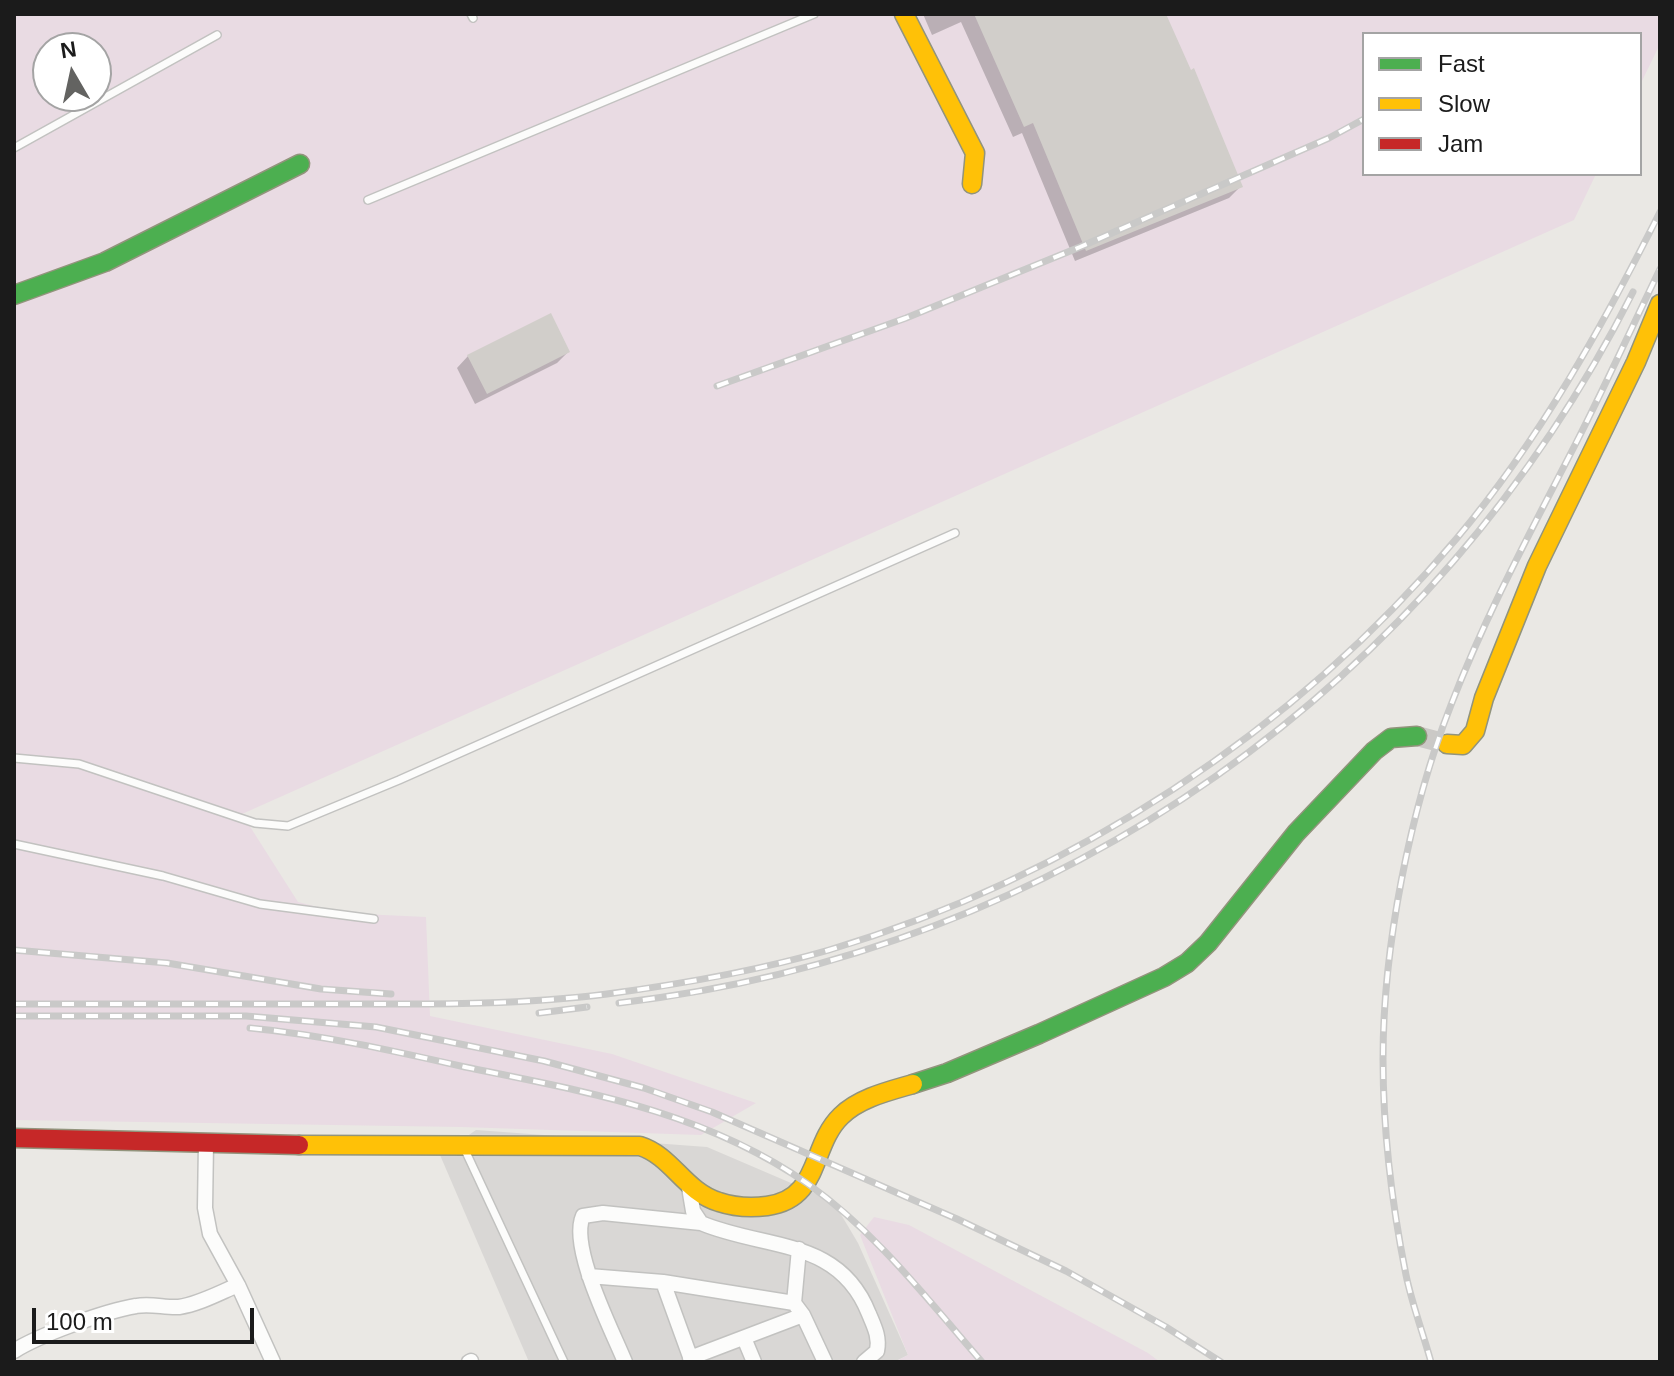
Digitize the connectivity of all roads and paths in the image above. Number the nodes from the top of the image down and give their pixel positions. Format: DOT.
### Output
graph roads {
  1 [pos="814,14"];
  2 [pos="904,14"];
  3 [pos="217,35"];
  4 [pos="14,148"];
  5 [pos="300,164"];
  6 [pos="972,184"];
  7 [pos="368,200"];
  8 [pos="14,295"];
  9 [pos="1660,304"];
  10 [pos="955,533"];
  11 [pos="1417,736"];
  12 [pos="1447,744"];
  13 [pos="14,758"];
  14 [pos="14,844"];
  15 [pos="374,919"];
  16 [pos="14,1138"];
  17 [pos="206,1143"];
  18 [pos="464,1147"];
  19 [pos="689,1187"];
  20 [pos="701,1223"];
  21 [pos="799,1249"];
  22 [pos="589,1276"];
  23 [pos="663,1282"];
  24 [pos="238,1285"];
  25 [pos="799,1309"];
  26 [pos="744,1338"];
  27 [pos="14,1351"];
  28 [pos="691,1360"];
  29 [pos="273,1362"];
  30 [pos="564,1362"];
  31 [pos="625,1362"];
  32 [pos="754,1362"];
  33 [pos="825,1362"];
  34 [pos="864,1362"];
  1 -- 7 [label="lane"];
  2 -- 6 [label="street"];
  3 -- 4 [label="lane"];
  5 -- 8 [label="street"];
  9 -- 12 [label="street"];
  10 -- 13 [label="lane"];
  11 -- 19 [label="street"];
  14 -- 15 [label="lane"];
  16 -- 17 [label="street"];
  17 -- 18 [label="street"];
  17 -- 24 [label="street"];
  18 -- 19 [label="street"];
  18 -- 30 [label="lane"];
  19 -- 20 [label="street"];
  20 -- 21 [label="street"];
  20 -- 22 [label="street"];
  21 -- 25 [label="street"];
  21 -- 34 [label="street"];
  22 -- 23 [label="street"];
  22 -- 31 [label="street"];
  23 -- 25 [label="street"];
  23 -- 28 [label="street"];
  24 -- 27 [label="street"];
  24 -- 29 [label="street"];
  25 -- 26 [label="street"];
  25 -- 33 [label="street"];
  26 -- 28 [label="street"];
  26 -- 32 [label="street"];
}
